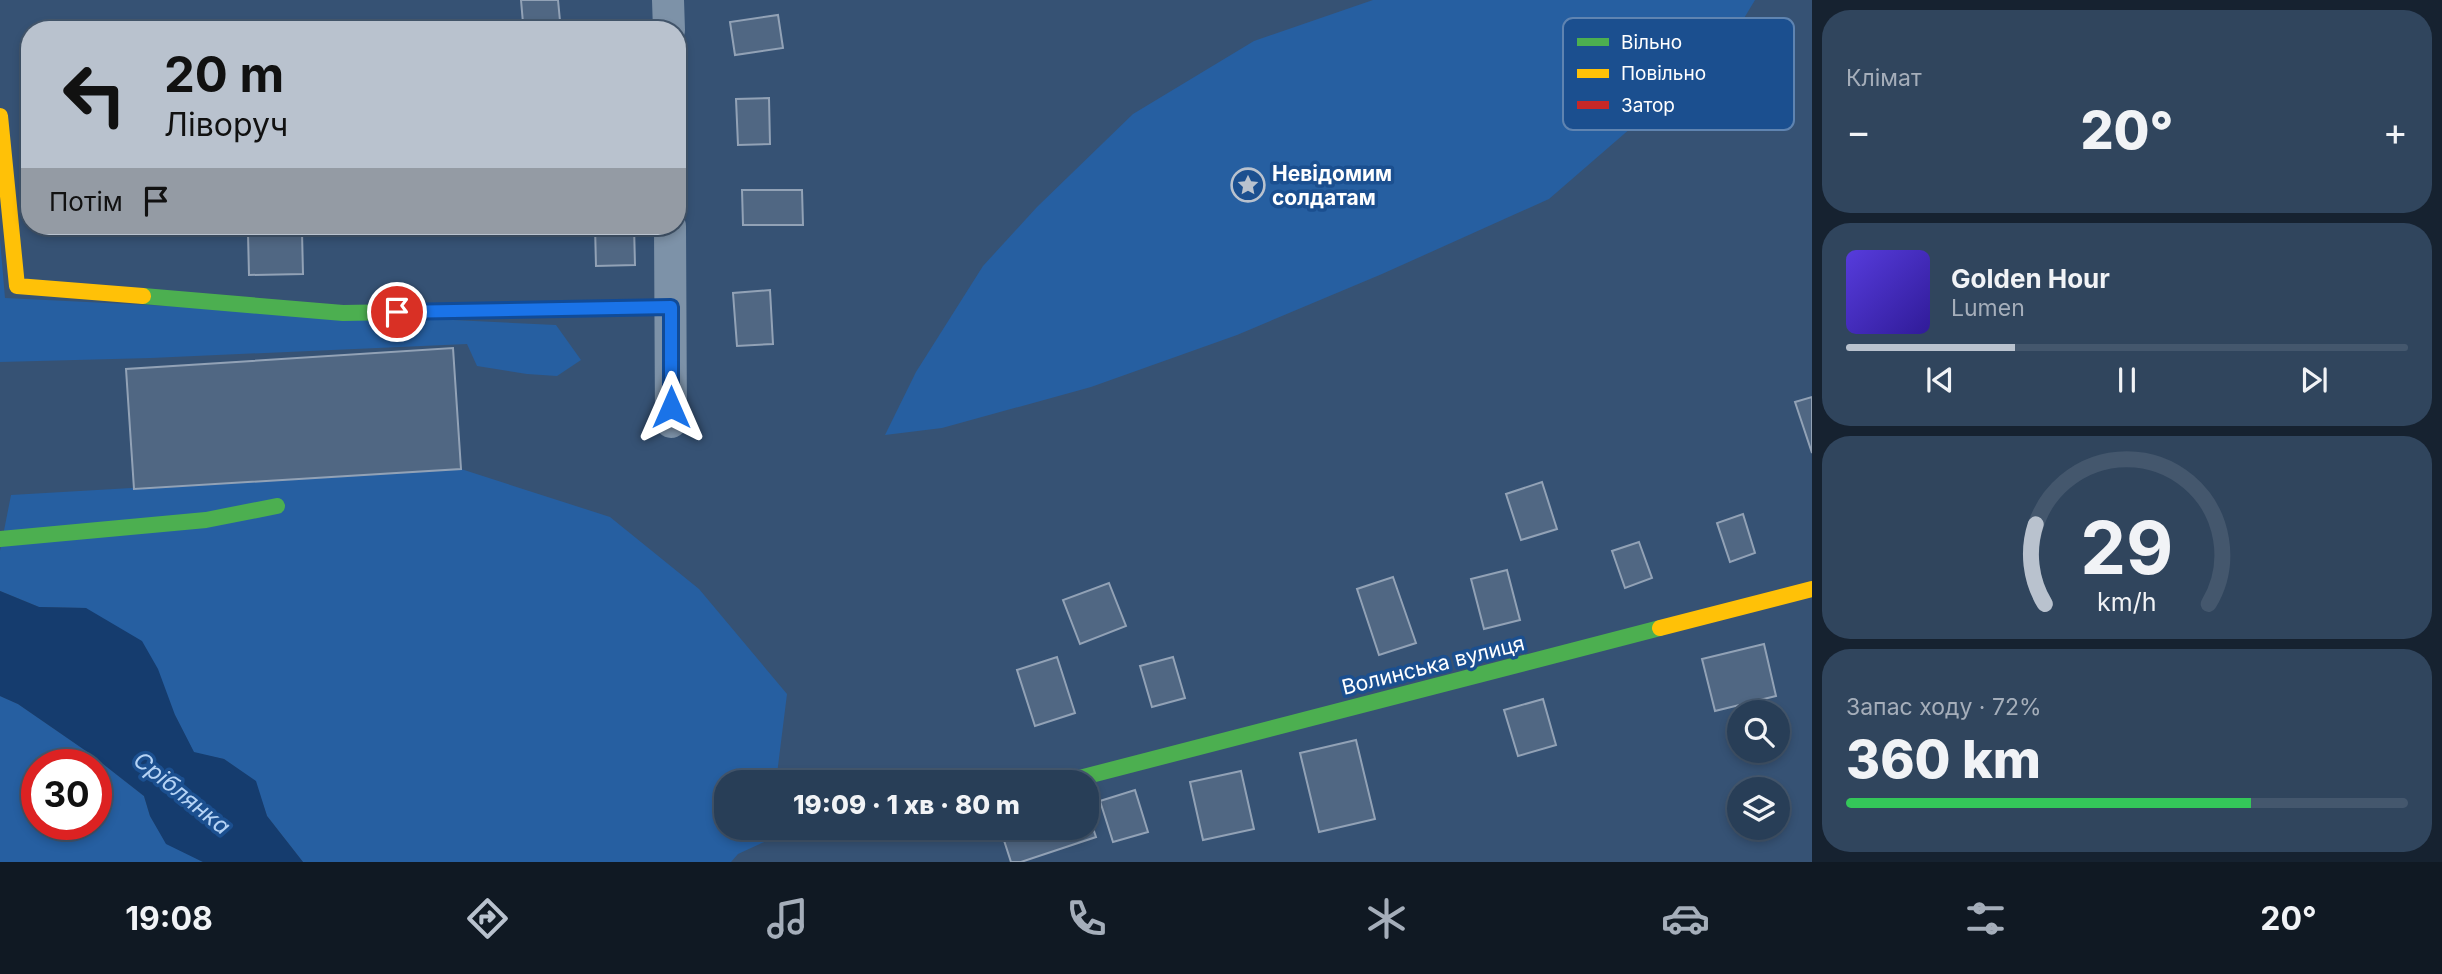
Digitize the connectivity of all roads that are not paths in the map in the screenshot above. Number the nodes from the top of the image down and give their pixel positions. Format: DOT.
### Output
graph roads {
  1 [pos="668,0"];
  2 [pos="669,21"];
  3 [pos="0,116"];
  4 [pos="670,235"];
  5 [pos="671,307"];
  6 [pos="671,422"];
  7 [pos="277,506"];
  8 [pos="0,539"];
  9 [pos="1812,589"];
  10 [pos="1099,773"];
  1 -- 2 [label="street"];
  3 -- 5 [label="street"];
  4 -- 5 [label="street"];
  5 -- 6 [label="street"];
  7 -- 8 [label="street"];
  9 -- 10 [label="street, Волинська вулиця"];
}
